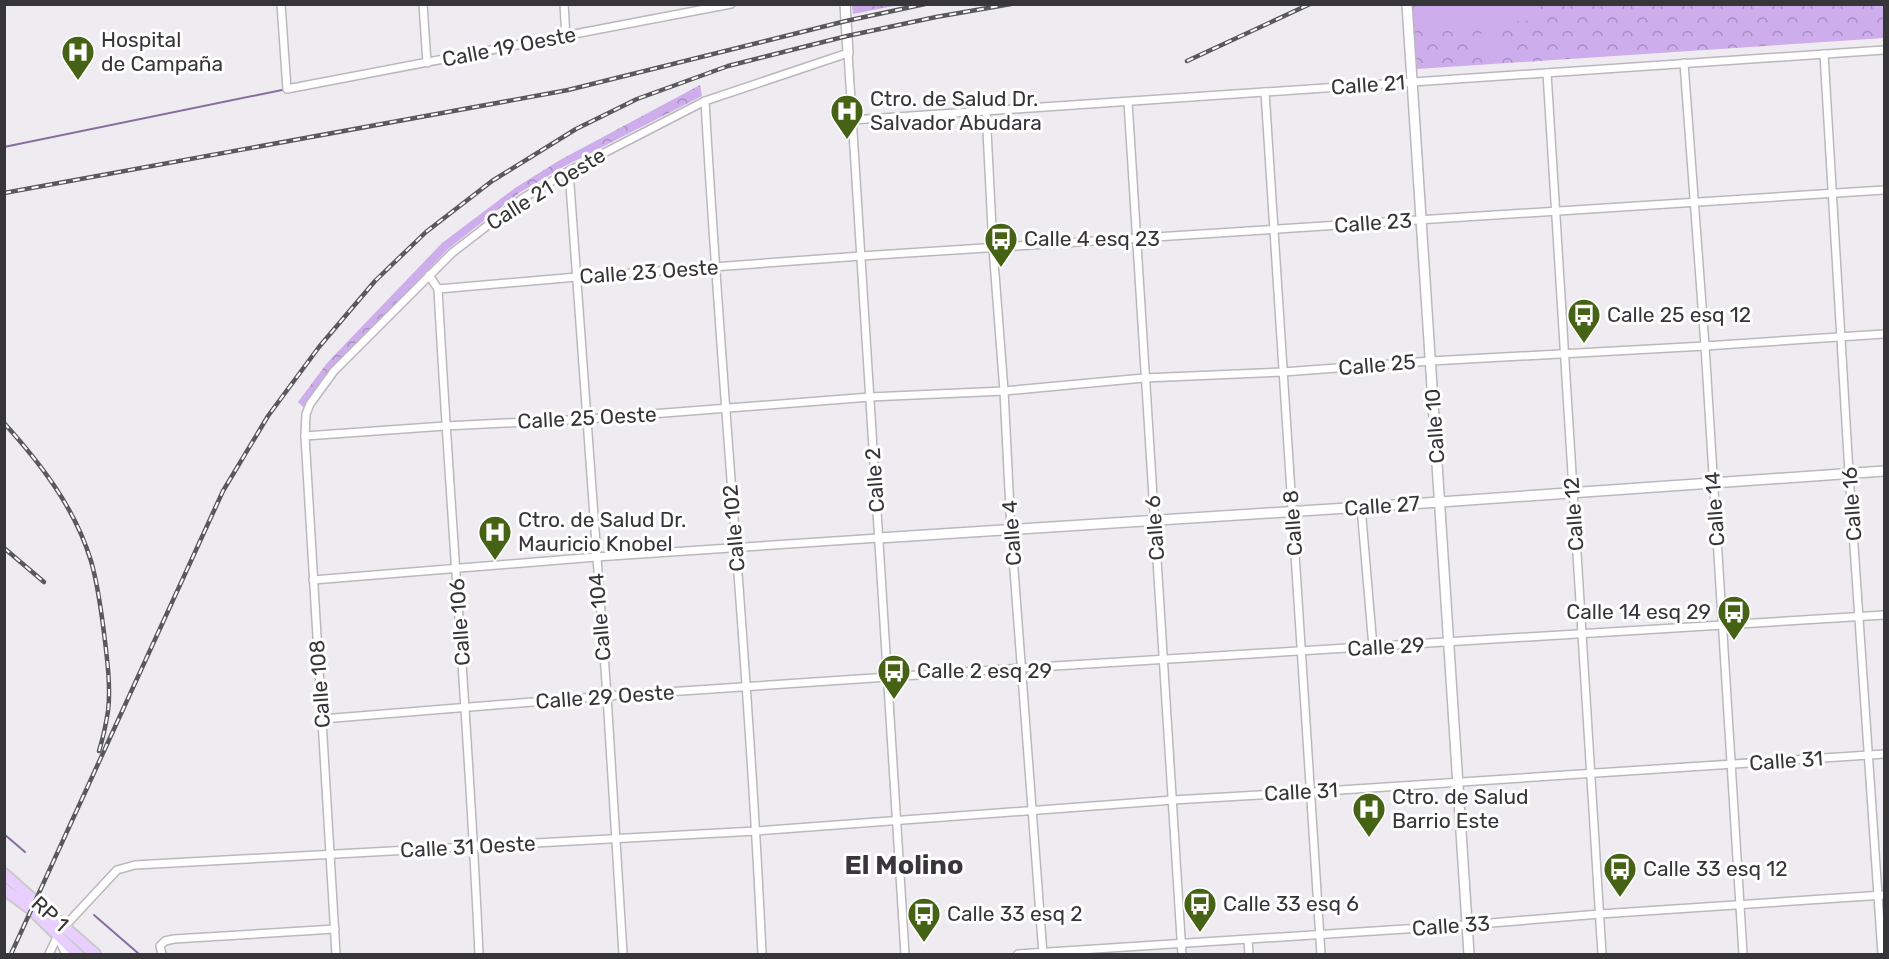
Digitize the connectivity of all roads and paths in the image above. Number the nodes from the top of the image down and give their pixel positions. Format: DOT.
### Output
graph roads {
  1 [pos="281,4"];
  2 [pos="423,4"];
  3 [pos="564,4"];
  4 [pos="731,4"];
  5 [pos="845,4"];
  6 [pos="1407,4"];
  7 [pos="703,7"];
  8 [pos="566,37"];
  9 [pos="1884,50"];
  10 [pos="848,53"];
  11 [pos="1824,54"];
  12 [pos="427,63"];
  13 [pos="1684,63"];
  14 [pos="1546,73"];
  15 [pos="1412,82"];
  16 [pos="1265,92"];
  17 [pos="705,101"];
  18 [pos="1128,102"];
  19 [pos="986,111"];
  20 [pos="852,120"];
  21 [pos="569,171"];
  22 [pos="1884,189"];
  23 [pos="1832,193"];
  24 [pos="1695,202"];
  25 [pos="1555,211"];
  26 [pos="1421,220"];
  27 [pos="1274,230"];
  28 [pos="1135,239"];
  29 [pos="993,248"];
  30 [pos="861,256"];
  31 [pos="715,267"];
  32 [pos="429,275"];
  33 [pos="577,277"];
  34 [pos="438,289"];
  35 [pos="1884,334"];
  36 [pos="1842,336"];
  37 [pos="1705,346"];
  38 [pos="1565,354"];
  39 [pos="1431,361"];
  40 [pos="1283,372"];
  41 [pos="1144,378"];
  42 [pos="1004,391"];
  43 [pos="870,397"];
  44 [pos="724,409"];
  45 [pos="306,414"];
  46 [pos="587,419"];
  47 [pos="445,426"];
  48 [pos="305,436"];
  49 [pos="1884,471"];
  50 [pos="1849,473"];
  51 [pos="1713,483"];
  52 [pos="1573,493"];
  53 [pos="1440,502"];
  54 [pos="1361,507"];
  55 [pos="1292,512"];
  56 [pos="1155,520"];
  57 [pos="1011,530"];
  58 [pos="879,538"];
  59 [pos="736,548"];
  60 [pos="596,557"];
  61 [pos="455,568"];
  62 [pos="313,580"];
  63 [pos="1884,615"];
  64 [pos="1860,618"];
  65 [pos="1722,625"];
  66 [pos="1582,634"];
  67 [pos="1449,643"];
  68 [pos="1373,647"];
  69 [pos="1301,652"];
  70 [pos="1164,660"];
  71 [pos="1022,668"];
  72 [pos="888,678"];
  73 [pos="746,687"];
  74 [pos="607,696"];
  75 [pos="466,708"];
  76 [pos="322,718"];
  77 [pos="1884,754"];
  78 [pos="1869,755"];
  79 [pos="1732,765"];
  80 [pos="1591,774"];
  81 [pos="1458,782"];
  82 [pos="1310,792"];
  83 [pos="1173,800"];
  84 [pos="1033,809"];
  85 [pos="897,819"];
  86 [pos="756,831"];
  87 [pos="615,838"];
  88 [pos="475,847"];
  89 [pos="331,855"];
  90 [pos="4,874"];
  91 [pos="4,890"];
  92 [pos="1882,896"];
  93 [pos="1740,905"];
  94 [pos="1600,914"];
  95 [pos="1467,925"];
  96 [pos="335,929"];
  97 [pos="61,931"];
  98 [pos="1320,934"];
  99 [pos="1248,939"];
  100 [pos="1181,943"];
  101 [pos="49,954"];
  102 [pos="67,954"];
  103 [pos="77,954"];
  104 [pos="95,954"];
  105 [pos="162,954"];
  106 [pos="336,954"];
  107 [pos="479,954"];
  108 [pos="623,954"];
  109 [pos="762,954"];
  110 [pos="905,954"];
  111 [pos="1018,954"];
  112 [pos="1043,954"];
  113 [pos="1182,954"];
  114 [pos="1249,954"];
  115 [pos="1321,954"];
  116 [pos="1469,954"];
  117 [pos="1602,954"];
  118 [pos="1743,954"];
  119 [pos="1882,954"];
  1 -- 12 [label="street, Calle 19 Oeste"];
  2 -- 12 [label="street"];
  3 -- 8 [label="street"];
  4 -- 7 [label="street, Calle 19 Oeste"];
  5 -- 10 [label="street, Calle 2"];
  6 -- 15 [label="street, Calle 10"];
  7 -- 8 [label="street, Calle 19 Oeste"];
  8 -- 12 [label="street, Calle 19 Oeste"];
  9 -- 11 [label="street, Calle 21"];
  10 -- 17 [label="street, Calle 21 Oeste"];
  10 -- 20 [label="street, Calle 2"];
  11 -- 13 [label="street, Calle 21"];
  11 -- 23 [label="street, Calle 16"];
  13 -- 14 [label="street, Calle 21"];
  13 -- 24 [label="street, Calle 14"];
  14 -- 15 [label="street, Calle 21"];
  14 -- 25 [label="street, Calle 12"];
  15 -- 16 [label="street, Calle 21"];
  15 -- 26 [label="street, Calle 10"];
  16 -- 18 [label="street, Calle 21"];
  16 -- 27 [label="street, Calle 8"];
  17 -- 21 [label="street, Calle 21 Oeste"];
  17 -- 31 [label="street, Calle 102"];
  18 -- 19 [label="street, Calle 21"];
  18 -- 28 [label="street, Calle 6"];
  19 -- 20 [label="street, Calle 21"];
  19 -- 29 [label="street, Calle 4"];
  20 -- 30 [label="street, Calle 2"];
  21 -- 32 [label="street, Calle 21 Oeste"];
  21 -- 33 [label="street, Calle 104"];
  22 -- 23 [label="street, Calle 23"];
  23 -- 24 [label="street, Calle 23"];
  23 -- 36 [label="street, Calle 16"];
  24 -- 25 [label="street, Calle 23"];
  24 -- 37 [label="street, Calle 14"];
  25 -- 26 [label="street, Calle 23"];
  25 -- 38 [label="street, Calle 12"];
  26 -- 27 [label="street, Calle 23"];
  26 -- 39 [label="street, Calle 10"];
  27 -- 28 [label="street, Calle 23"];
  27 -- 40 [label="street, Calle 8"];
  28 -- 29 [label="street, Calle 23"];
  28 -- 41 [label="street, Calle 6"];
  29 -- 30 [label="street, Calle 23"];
  29 -- 42 [label="street, Calle 4"];
  30 -- 31 [label="street, Calle 23 Oeste"];
  30 -- 43 [label="street, Calle 2"];
  31 -- 33 [label="street, Calle 23 Oeste"];
  31 -- 44 [label="street, Calle 102"];
  32 -- 34 [label="street"];
  32 -- 45 [label="street, Calle 21 Oeste"];
  33 -- 34 [label="street, Calle 23 Oeste"];
  33 -- 46 [label="street, Calle 104"];
  34 -- 47 [label="street, Calle 106"];
  35 -- 36 [label="street, Calle 25"];
  36 -- 37 [label="street, Calle 25"];
  36 -- 50 [label="street, Calle 16"];
  37 -- 38 [label="street, Calle 25"];
  37 -- 51 [label="street, Calle 14"];
  38 -- 39 [label="street, Calle 25"];
  38 -- 52 [label="street, Calle 12"];
  39 -- 40 [label="street, Calle 25"];
  39 -- 53 [label="street, Calle 10"];
  40 -- 41 [label="street, Calle 25"];
  40 -- 55 [label="street, Calle 8"];
  41 -- 42 [label="street, Calle 25"];
  41 -- 56 [label="street, Calle 6"];
  42 -- 43 [label="street, Calle 25"];
  42 -- 57 [label="street, Calle 4"];
  43 -- 44 [label="street, Calle 25 Oeste"];
  43 -- 58 [label="street, Calle 2"];
  44 -- 46 [label="street, Calle 25 Oeste"];
  44 -- 59 [label="street, Calle 102"];
  45 -- 48 [label="street, Calle 108"];
  46 -- 47 [label="street, Calle 25 Oeste"];
  46 -- 60 [label="street, Calle 104"];
  47 -- 48 [label="street, Calle 25 Oeste"];
  47 -- 61 [label="street, Calle 106"];
  48 -- 62 [label="street, Calle 108"];
  49 -- 50 [label="street, Calle 27"];
  50 -- 51 [label="street, Calle 27"];
  50 -- 64 [label="street, Calle 16"];
  51 -- 52 [label="street, Calle 27"];
  51 -- 65 [label="street, Calle 14"];
  52 -- 53 [label="street, Calle 27"];
  52 -- 66 [label="street, Calle 12"];
  53 -- 54 [label="street, Calle 27"];
  53 -- 67 [label="street, Calle 10"];
  54 -- 55 [label="street, Calle 27"];
  54 -- 68 [label="street"];
  55 -- 56 [label="street, Calle 27"];
  55 -- 69 [label="street, Calle 8"];
  56 -- 57 [label="street, Calle 27"];
  56 -- 70 [label="street, Calle 6"];
  57 -- 58 [label="street, Calle 27"];
  57 -- 71 [label="street, Calle 4"];
  58 -- 59 [label="street"];
  58 -- 72 [label="street, Calle 2"];
  59 -- 60 [label="street"];
  59 -- 73 [label="street, Calle 102"];
  60 -- 61 [label="street"];
  60 -- 74 [label="street, Calle 104"];
  61 -- 62 [label="street"];
  61 -- 75 [label="street, Calle 106"];
  62 -- 76 [label="street, Calle 108"];
  63 -- 64 [label="street, Calle 29"];
  64 -- 65 [label="street, Calle 29"];
  64 -- 78 [label="street, Calle 16"];
  65 -- 66 [label="street, Calle 29"];
  65 -- 79 [label="street, Calle 14"];
  66 -- 67 [label="street, Calle 29"];
  66 -- 80 [label="street, Calle 12"];
  67 -- 68 [label="street, Calle 29"];
  67 -- 81 [label="street, Calle 10"];
  68 -- 69 [label="street, Calle 29"];
  69 -- 70 [label="street, Calle 29"];
  69 -- 82 [label="street, Calle 8"];
  70 -- 71 [label="street, Calle 29"];
  70 -- 83 [label="street, Calle 6"];
  71 -- 72 [label="street, Calle 29"];
  71 -- 84 [label="street, Calle 4"];
  72 -- 73 [label="street, Calle 29 Oeste"];
  72 -- 85 [label="street, Calle 2"];
  73 -- 74 [label="street, Calle 29 Oeste"];
  73 -- 86 [label="street, Calle 102"];
  74 -- 75 [label="street, Calle 29 Oeste"];
  74 -- 87 [label="street, Calle 104"];
  75 -- 76 [label="street, Calle 29 Oeste"];
  75 -- 88 [label="street, Calle 106"];
  76 -- 89 [label="street, Calle 108"];
  77 -- 78 [label="street, Calle 31"];
  78 -- 79 [label="street, Calle 31"];
  78 -- 92 [label="street, Calle 16"];
  79 -- 80 [label="street, Calle 31"];
  79 -- 93 [label="street, Calle 14"];
  80 -- 81 [label="street, Calle 31"];
  80 -- 94 [label="street, Calle 12"];
  81 -- 82 [label="street, Calle 31"];
  81 -- 95 [label="street, Calle 10"];
  82 -- 83 [label="street, Calle 31"];
  82 -- 98 [label="street, Calle 8"];
  83 -- 84 [label="street, Calle 31"];
  83 -- 100 [label="street, Calle 6"];
  84 -- 85 [label="street, Calle 31"];
  84 -- 112 [label="street, Calle 4"];
  85 -- 86 [label="street, Calle 31 Oeste"];
  85 -- 110 [label="street, Calle 2"];
  86 -- 87 [label="street, Calle 31 Oeste"];
  86 -- 109 [label="street, Calle 102"];
  87 -- 88 [label="street, Calle 31 Oeste"];
  87 -- 108 [label="street, Calle 104"];
  88 -- 89 [label="street, Calle 31 Oeste"];
  88 -- 107 [label="street, Calle 106"];
  89 -- 96 [label="street, Calle 108"];
  89 -- 97 [label="street, Calle 31 Oeste"];
  90 -- 97 [label="main road, RP 1"];
  91 -- 97 [label="main road, RP 1"];
  92 -- 93 [label="street, Calle 33"];
  92 -- 119 [label="street, Calle 16"];
  93 -- 94 [label="street, Calle 33"];
  93 -- 118 [label="street, Calle 14"];
  94 -- 95 [label="street, Calle 33"];
  94 -- 117 [label="street, Calle 12"];
  95 -- 98 [label="street, Calle 33"];
  95 -- 116 [label="street, Calle 10"];
  96 -- 105 [label="street"];
  96 -- 106 [label="street, Calle 108"];
  97 -- 101 [label="street, Calle 31 Oeste"];
  97 -- 102 [label="street"];
  97 -- 103 [label="main road, RP 1"];
  97 -- 104 [label="main road, RP 1"];
  98 -- 99 [label="street, Calle 33"];
  98 -- 115 [label="street, Calle 8"];
  99 -- 100 [label="street, Calle 33"];
  99 -- 114 [label="street"];
  100 -- 112 [label="street, Calle 33"];
  100 -- 113 [label="street, Calle 6"];
  111 -- 112 [label="street, Calle 33"];
}
